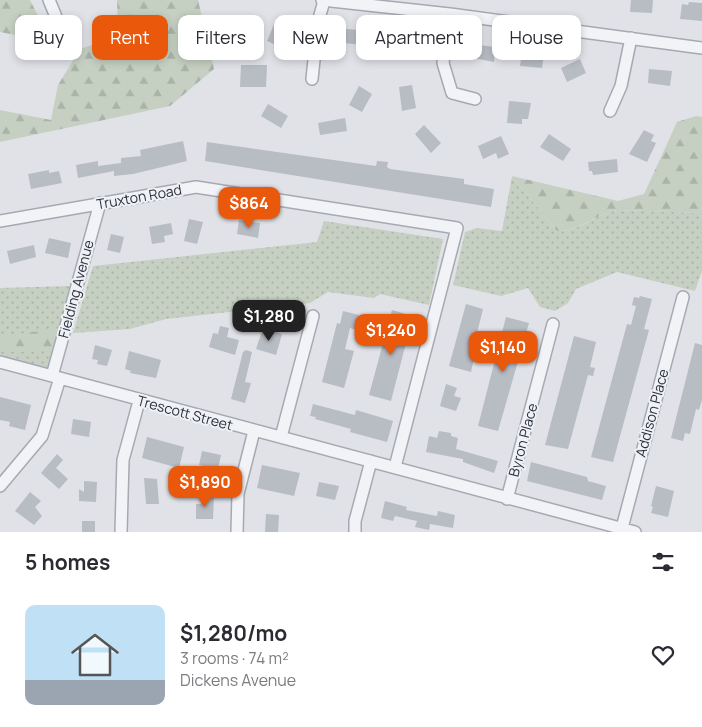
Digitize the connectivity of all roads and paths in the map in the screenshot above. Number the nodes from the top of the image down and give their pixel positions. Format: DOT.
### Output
graph roads {
  1 [pos="49,0"];
  2 [pos="323,0"];
  3 [pos="450,14"];
  4 [pos="55,15"];
  5 [pos="630,38"];
  6 [pos="702,48"];
  7 [pos="312,79"];
  8 [pos="475,99"];
  9 [pos="610,111"];
  10 [pos="100,203"];
  11 [pos="0,221"];
  12 [pos="683,297"];
  13 [pos="313,316"];
  14 [pos="553,324"];
  15 [pos="0,362"];
  16 [pos="56,377"];
  17 [pos="139,401"];
  18 [pos="254,431"];
  19 [pos="281,437"];
  20 [pos="371,461"];
  21 [pos="395,466"];
  22 [pos="0,486"];
  23 [pos="507,499"];
  24 [pos="622,528"];
  25 [pos="121,532"];
  26 [pos="237,532"];
  27 [pos="355,532"];
  28 [pos="635,532"];
  1 -- 4 [label="street"];
  2 -- 3 [label="street"];
  2 -- 7 [label="street"];
  3 -- 5 [label="street"];
  3 -- 8 [label="street"];
  5 -- 6 [label="street"];
  5 -- 9 [label="street"];
  10 -- 11 [label="street, Truxton Road"];
  10 -- 16 [label="street, Fielding Avenue"];
  10 -- 21 [label="street, Truxton Road"];
  12 -- 24 [label="street, Addison Place"];
  13 -- 19 [label="street"];
  14 -- 23 [label="street, Byron Place"];
  15 -- 16 [label="street, Trescott Street"];
  16 -- 17 [label="street, Trescott Street"];
  16 -- 22 [label="street, Fielding Avenue"];
  17 -- 18 [label="street, Trescott Street"];
  17 -- 25 [label="street"];
  18 -- 19 [label="street, Trescott Street"];
  18 -- 26 [label="street"];
  19 -- 20 [label="street, Trescott Street"];
  20 -- 21 [label="street, Trescott Street"];
  20 -- 27 [label="street"];
  21 -- 23 [label="street"];
  23 -- 24 [label="street"];
  24 -- 28 [label="street"];
}
